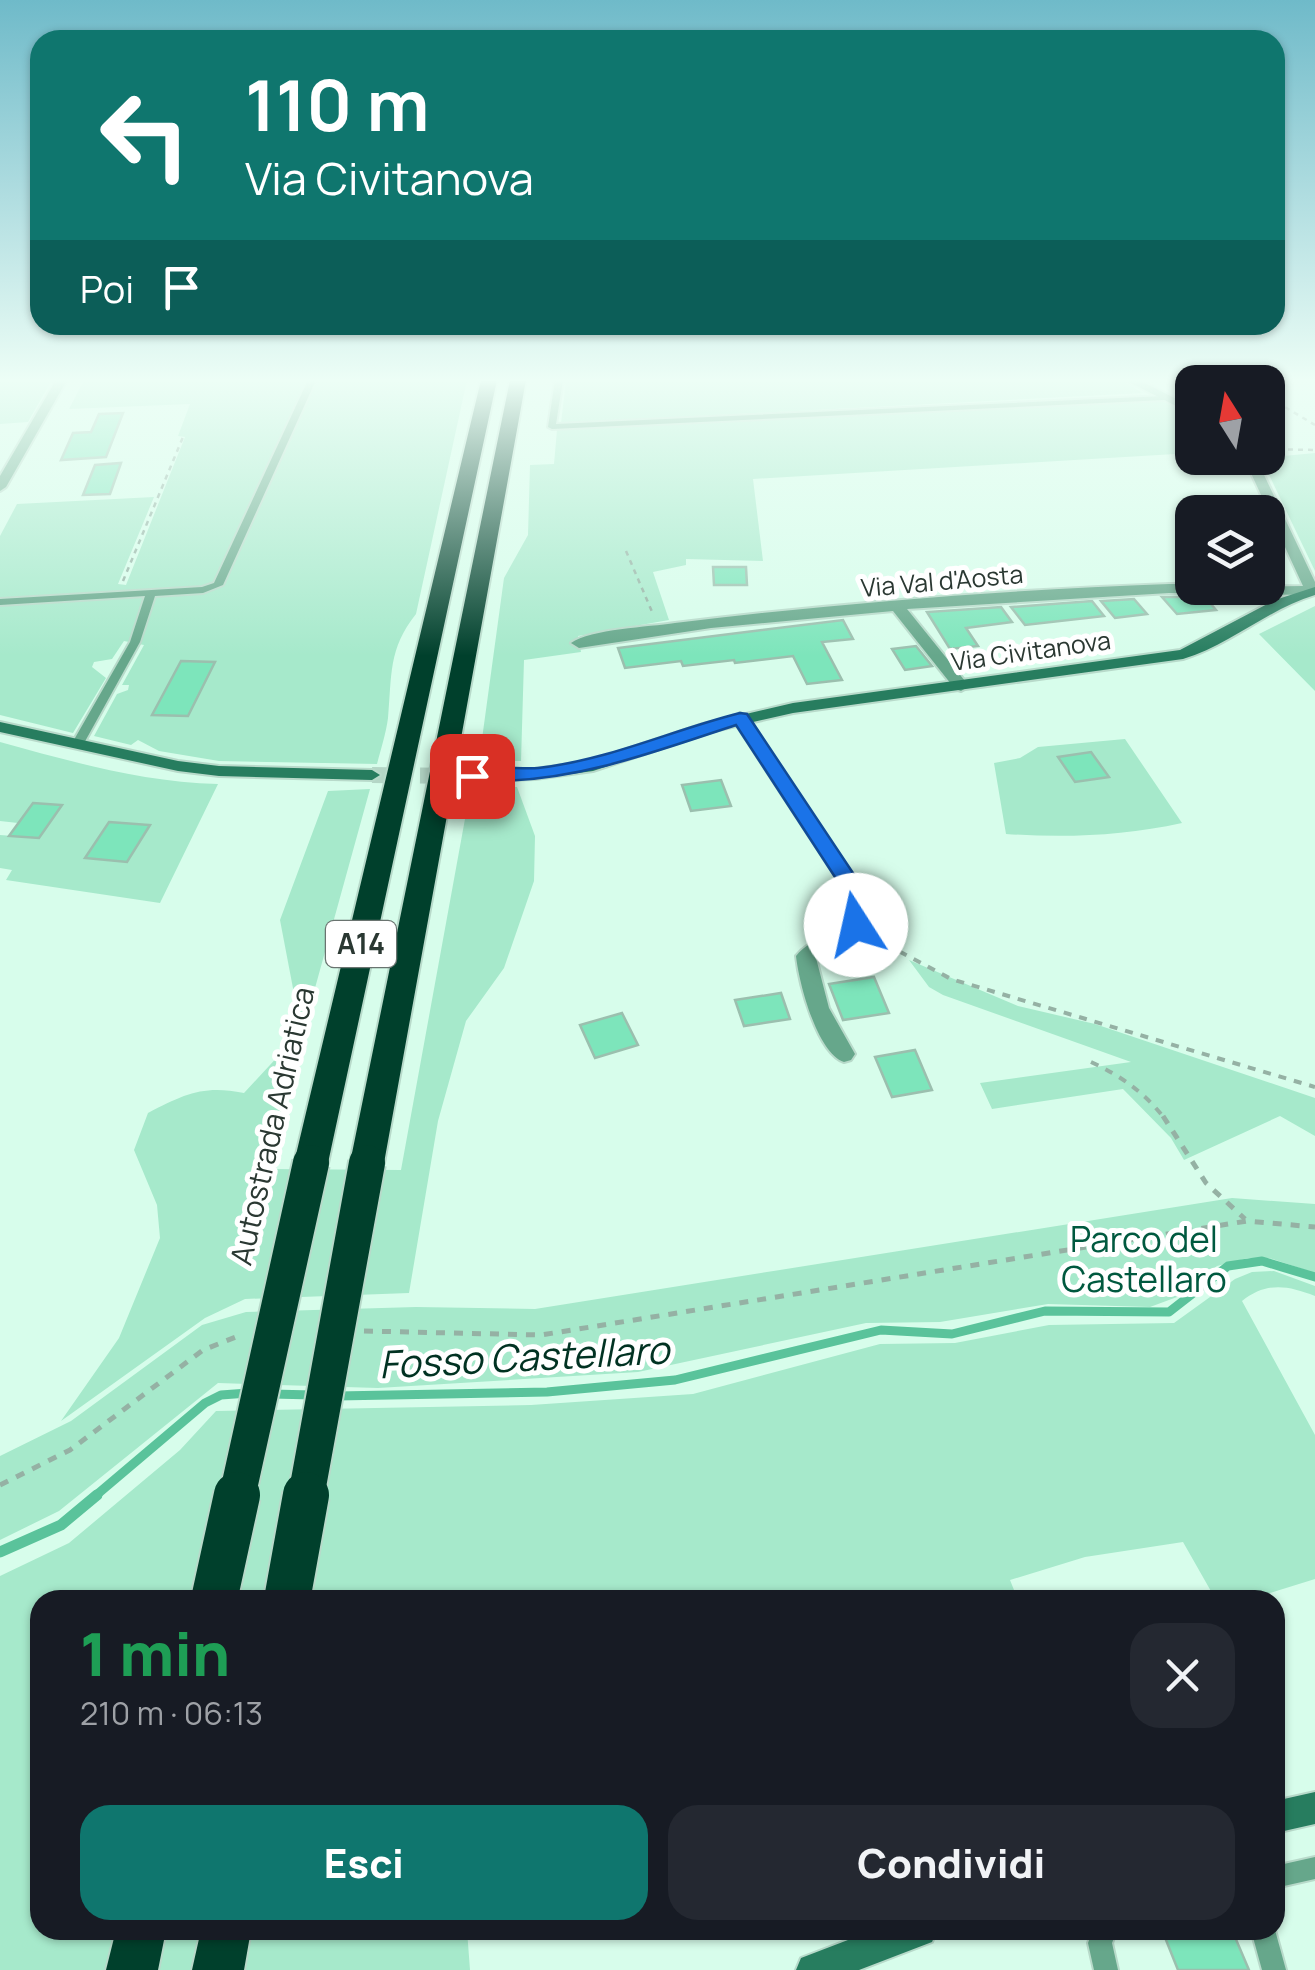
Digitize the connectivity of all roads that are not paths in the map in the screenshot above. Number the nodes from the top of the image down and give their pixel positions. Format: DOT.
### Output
graph roads {
  1 [pos="270,472"];
  2 [pos="469,472"];
  3 [pos="500,472"];
  4 [pos="1258,475"];
  5 [pos="1313,591"];
  6 [pos="151,592"];
  7 [pos="0,602"];
  8 [pos="896,606"];
  9 [pos="579,643"];
  10 [pos="961,686"];
  11 [pos="740,718"];
  12 [pos="0,726"];
  13 [pos="77,745"];
  14 [pos="372,775"];
  15 [pos="472,776"];
  16 [pos="844,1054"];
  17 [pos="216,1590"];
  18 [pos="289,1590"];
  19 [pos="1315,1808"];
  20 [pos="1285,1815"];
  21 [pos="1315,1868"];
  22 [pos="1285,1875"];
  23 [pos="139,1940"];
  24 [pos="224,1940"];
  25 [pos="893,1940"];
  26 [pos="1101,1940"];
  27 [pos="1266,1940"];
  28 [pos="132,1970"];
  29 [pos="218,1970"];
  30 [pos="813,1970"];
  31 [pos="1106,1970"];
  32 [pos="1274,1970"];
  1 -- 6 [label="lane"];
  2 -- 17 [label="highway, Autostrada Adriatica / A14, bridge"];
  3 -- 18 [label="highway, A14, bridge"];
  4 -- 5 [label="street"];
  5 -- 8 [label="street, Via Val d'Aosta"];
  5 -- 10 [label="street, Via Civitanova"];
  6 -- 7 [label="lane"];
  6 -- 13 [label="lane"];
  8 -- 9 [label="street, Via Val d'Aosta"];
  8 -- 10 [label="street"];
  10 -- 11 [label="street, Via Civitanova"];
  11 -- 15 [label="street, Via Civitanova"];
  11 -- 16 [label="street"];
  12 -- 13 [label="street"];
  13 -- 14 [label="street"];
  19 -- 20 [label="street"];
  21 -- 22 [label="lane"];
  23 -- 28 [label="highway"];
  24 -- 29 [label="highway"];
  25 -- 30 [label="street"];
  26 -- 31 [label="lane"];
  27 -- 32 [label="lane"];
}
